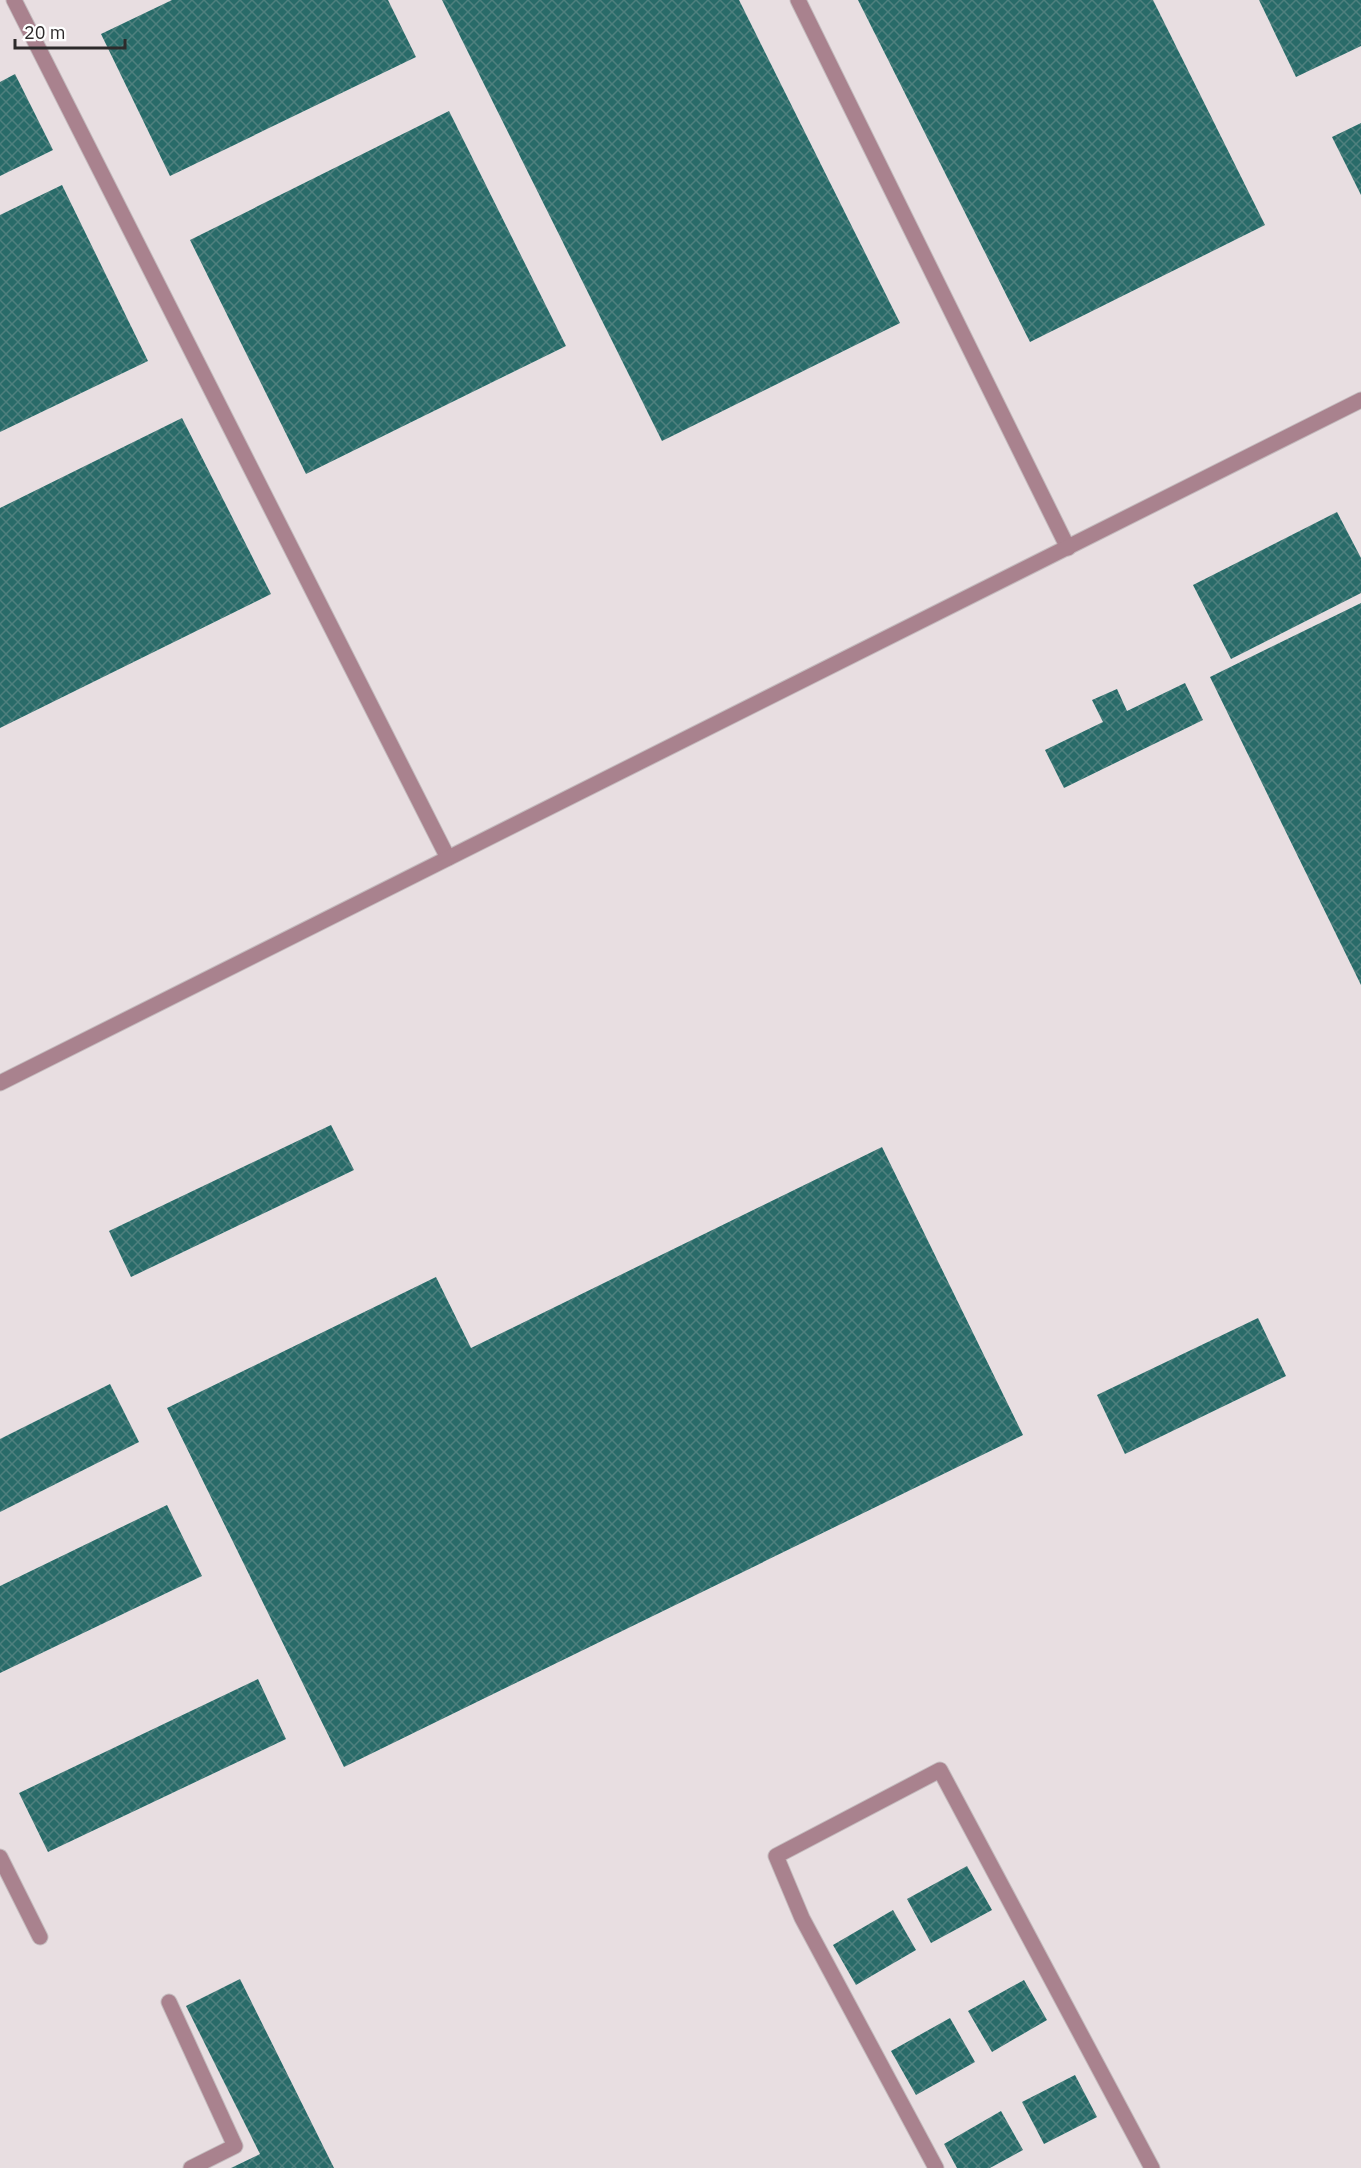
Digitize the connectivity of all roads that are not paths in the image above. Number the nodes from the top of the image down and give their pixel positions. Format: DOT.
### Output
graph roads {
  1 [pos="14,0"];
  2 [pos="798,0"];
  3 [pos="1361,400"];
  4 [pos="1068,548"];
  5 [pos="448,858"];
  6 [pos="0,1083"];
  7 [pos="0,1857"];
  8 [pos="40,1937"];
  9 [pos="169,2002"];
  10 [pos="190,2168"];
  11 [pos="936,2168"];
  12 [pos="1152,2168"];
  1 -- 5 [label="street"];
  2 -- 4 [label="street"];
  3 -- 4 [label="street"];
  4 -- 5 [label="street"];
  5 -- 6 [label="street"];
  7 -- 8 [label="street"];
  9 -- 10 [label="street"];
  11 -- 12 [label="street"];
}
